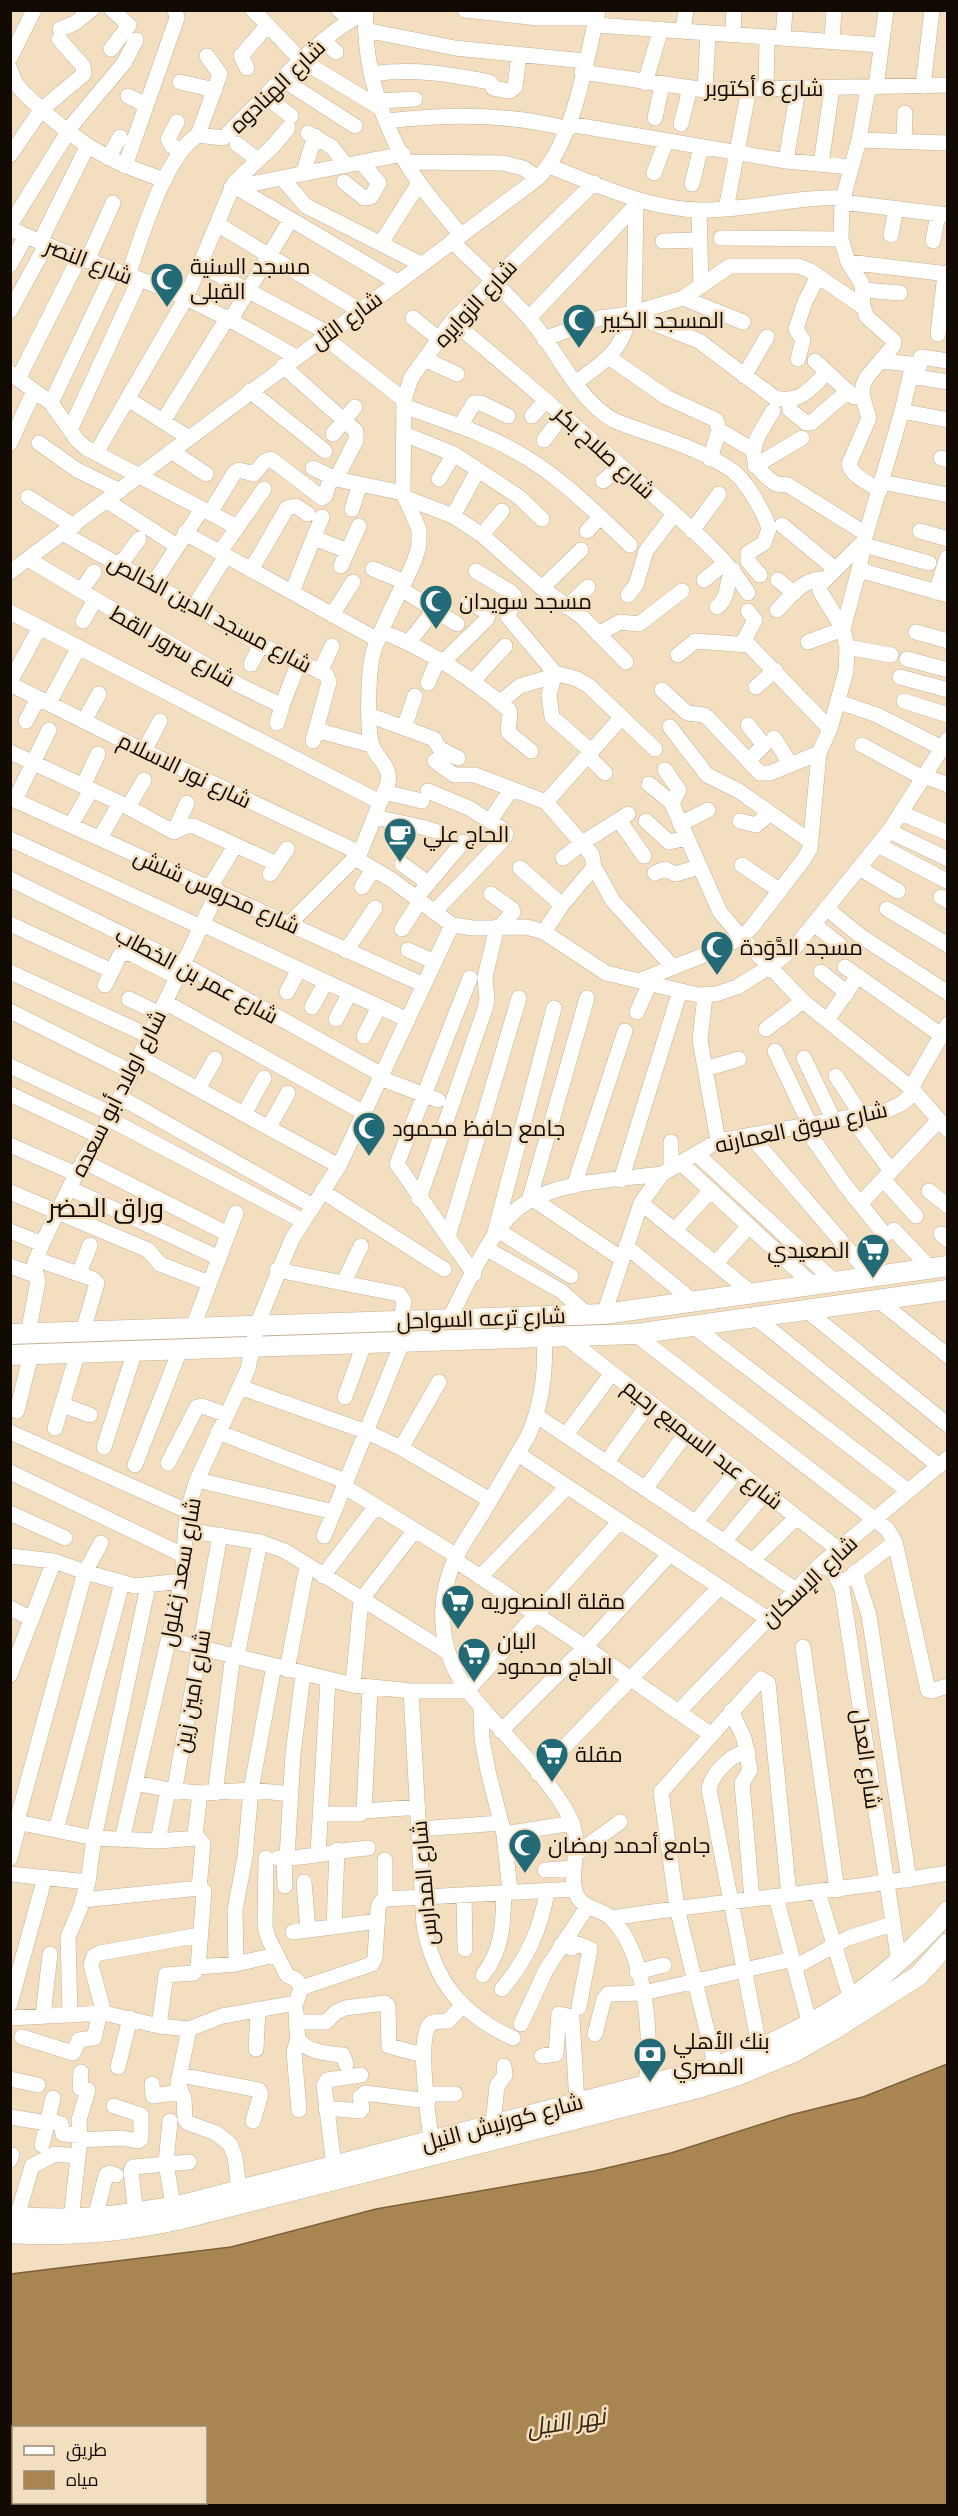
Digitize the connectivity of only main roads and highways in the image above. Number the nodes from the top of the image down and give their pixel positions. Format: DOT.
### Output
graph roads {
  1 [pos="939,1267"];
  2 [pos="864,1278"];
  3 [pos="944,1294"];
  4 [pos="869,1301"];
  5 [pos="19,1334"];
  6 [pos="10,1355"];
  7 [pos="946,1917"];
  8 [pos="948,1943"];
  9 [pos="13,2222"];
  1 -- 2 [label="main road, شارع ترعه السواحل"];
  2 -- 4 [label="main road"];
  2 -- 5 [label="main road, شارع ترعه السواحل"];
  3 -- 4 [label="main road, شارع ترعه السواحل"];
  4 -- 6 [label="main road, شارع ترعه السواحل"];
  7 -- 9 [label="main road, شارع كورنيش النيل"];
  8 -- 9 [label="main road, شارع كورنيش النيل"];
}
